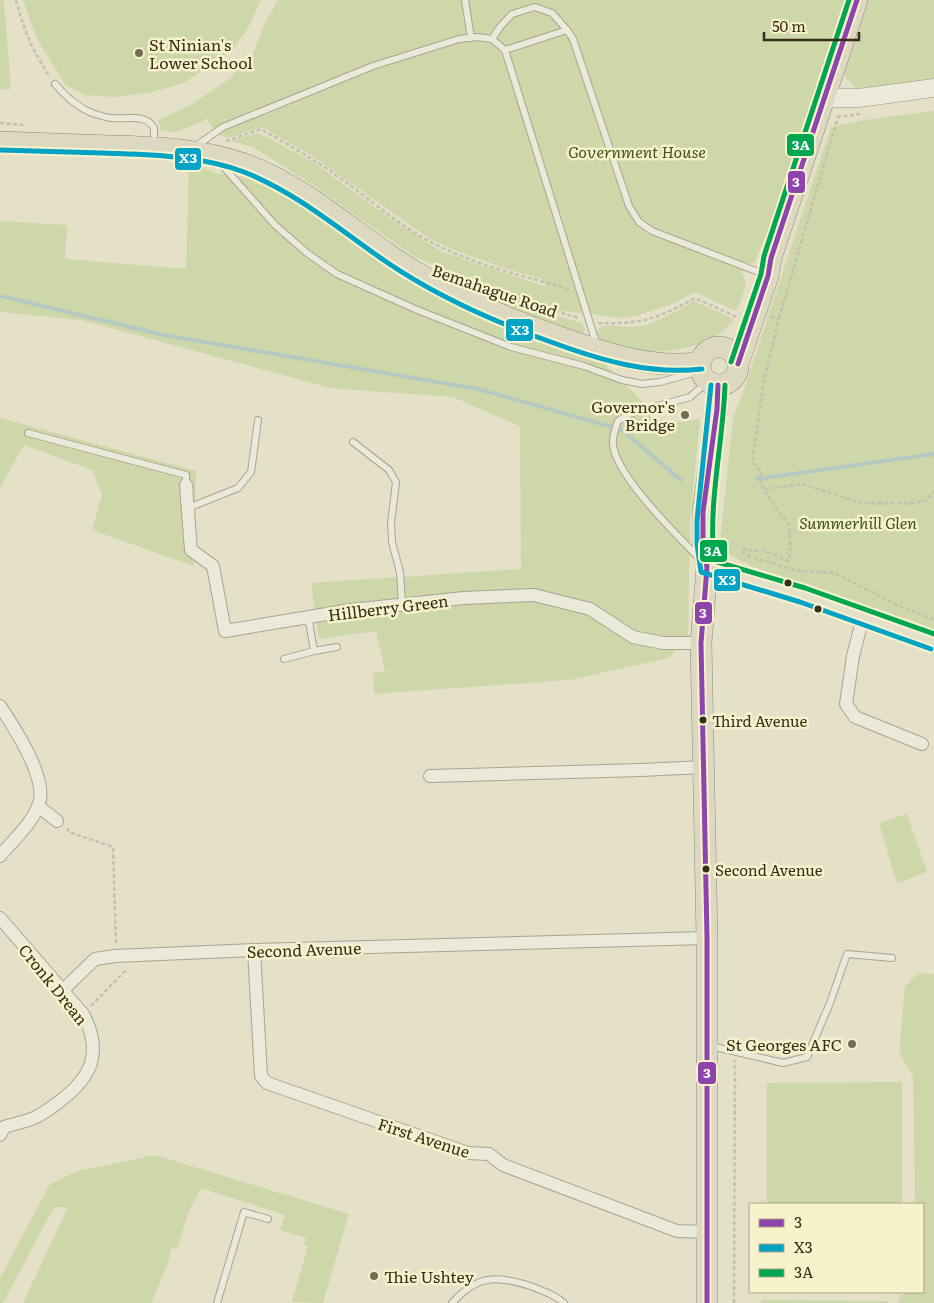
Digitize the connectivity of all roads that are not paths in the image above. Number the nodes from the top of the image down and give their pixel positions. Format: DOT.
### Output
graph roads {
  1 [pos="465,0"];
  2 [pos="856,0"];
  3 [pos="567,30"];
  4 [pos="471,38"];
  5 [pos="492,39"];
  6 [pos="505,50"];
  7 [pos="55,84"];
  8 [pos="934,88"];
  9 [pos="824,98"];
  10 [pos="0,142"];
  11 [pos="213,145"];
  12 [pos="154,147"];
  13 [pos="766,269"];
  14 [pos="720,347"];
  15 [pos="599,351"];
  16 [pos="738,364"];
  17 [pos="707,375"];
  18 [pos="258,420"];
  19 [pos="28,433"];
  20 [pos="353,442"];
  21 [pos="186,485"];
  22 [pos="188,508"];
  23 [pos="707,567"];
  24 [pos="402,604"];
  25 [pos="308,616"];
  26 [pos="864,617"];
  27 [pos="934,642"];
  28 [pos="701,643"];
  29 [pos="337,647"];
  30 [pos="314,651"];
  31 [pos="284,659"];
  32 [pos="0,706"];
  33 [pos="922,744"];
  34 [pos="704,766"];
  35 [pos="430,776"];
  36 [pos="38,806"];
  37 [pos="57,821"];
  38 [pos="0,856"];
  39 [pos="0,918"];
  40 [pos="707,938"];
  41 [pos="254,950"];
  42 [pos="892,958"];
  43 [pos="63,990"];
  44 [pos="708,1045"];
  45 [pos="1,1129"];
  46 [pos="268,1219"];
  47 [pos="707,1232"];
  48 [pos="217,1303"];
  49 [pos="452,1303"];
  50 [pos="564,1303"];
  51 [pos="707,1303"];
  1 -- 4 [label="lane"];
  2 -- 9 [label="highway"];
  3 -- 5 [label="lane"];
  3 -- 6 [label="lane"];
  3 -- 13 [label="lane"];
  4 -- 5 [label="lane"];
  4 -- 11 [label="lane"];
  5 -- 6 [label="lane"];
  6 -- 15 [label="lane"];
  7 -- 12 [label="lane"];
  8 -- 9 [label="main road"];
  9 -- 13 [label="highway"];
  10 -- 12 [label="highway, Bemahague Road"];
  11 -- 12 [label="highway, Bemahague Road"];
  11 -- 15 [label="highway, Bemahague Road"];
  11 -- 17 [label="lane"];
  13 -- 14 [label="highway"];
  13 -- 16 [label="highway"];
  14 -- 16 [label="highway"];
  14 -- 17 [label="highway"];
  15 -- 17 [label="highway, Bemahague Road"];
  16 -- 17 [label="highway"];
  17 -- 23 [label="highway"];
  17 -- 23 [label="lane"];
  18 -- 22 [label="lane"];
  19 -- 21 [label="lane"];
  20 -- 24 [label="lane"];
  21 -- 22 [label="street, Hillberry Green"];
  22 -- 25 [label="street, Hillberry Green"];
  23 -- 26 [label="main road"];
  23 -- 28 [label="highway"];
  24 -- 25 [label="street, Hillberry Green"];
  24 -- 28 [label="street, Hillberry Green"];
  25 -- 30 [label="lane"];
  26 -- 27 [label="main road"];
  26 -- 33 [label="street"];
  28 -- 34 [label="highway"];
  29 -- 30 [label="lane"];
  30 -- 31 [label="lane"];
  32 -- 36 [label="street"];
  34 -- 35 [label="street"];
  34 -- 40 [label="highway"];
  36 -- 37 [label="street"];
  36 -- 38 [label="street"];
  39 -- 43 [label="street, Cronk Drean"];
  40 -- 41 [label="street, Second Avenue"];
  40 -- 44 [label="highway"];
  41 -- 43 [label="street, Second Avenue"];
  41 -- 47 [label="street, First Avenue"];
  42 -- 44 [label="lane"];
  43 -- 45 [label="street, Cronk Drean"];
  44 -- 47 [label="highway"];
  46 -- 48 [label="lane"];
  47 -- 51 [label="highway"];
  49 -- 50 [label="lane"];
}
